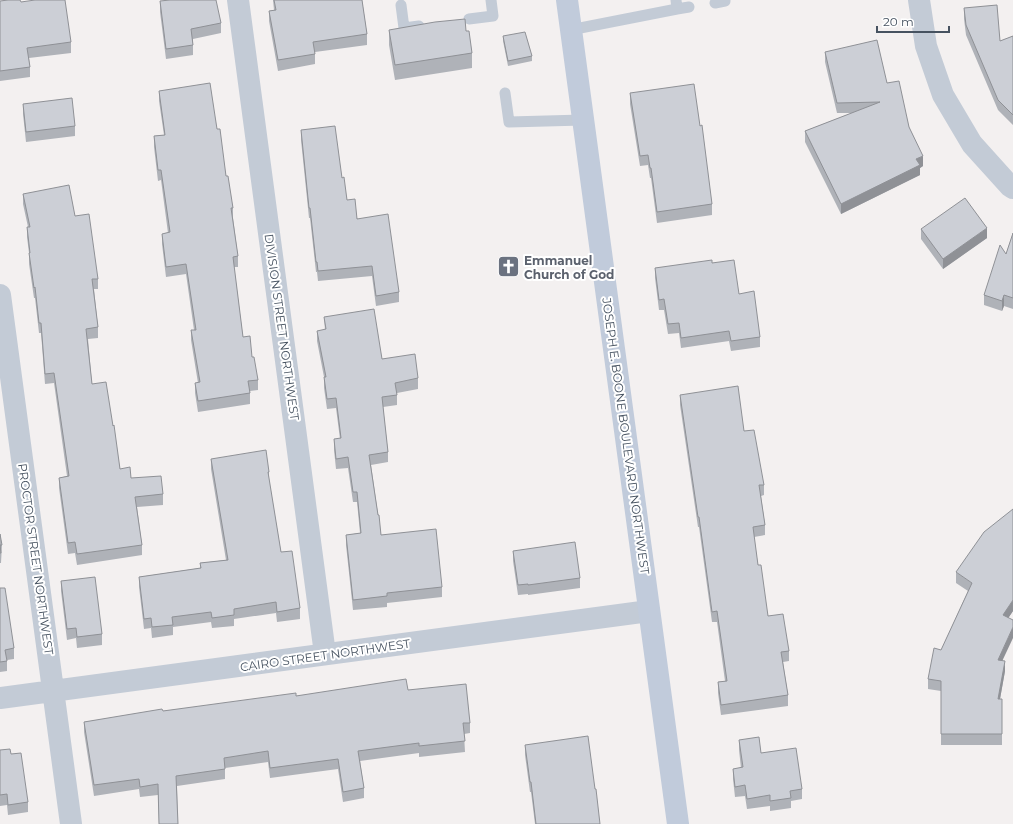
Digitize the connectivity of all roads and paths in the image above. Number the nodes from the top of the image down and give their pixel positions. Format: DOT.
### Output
graph roads {
  1 [pos="238,0"];
  2 [pos="491,0"];
  3 [pos="566,0"];
  4 [pos="920,0"];
  5 [pos="401,5"];
  6 [pos="676,5"];
  7 [pos="689,7"];
  8 [pos="469,19"];
  9 [pos="418,26"];
  10 [pos="570,30"];
  11 [pos="505,93"];
  12 [pos="583,120"];
  13 [pos="1013,188"];
  14 [pos="0,295"];
  15 [pos="649,611"];
  16 [pos="326,654"];
  17 [pos="53,691"];
  18 [pos="0,698"];
  19 [pos="71,824"];
  20 [pos="678,824"];
  1 -- 16 [label="street, DIVISION STREET NORTHWEST"];
  2 -- 8 [label="lane"];
  3 -- 10 [label="main road, JOSEPH E. BOONE BOULEVARD NORTHWEST"];
  4 -- 13 [label="street"];
  5 -- 9 [label="lane"];
  6 -- 7 [label="lane"];
  6 -- 10 [label="lane"];
  10 -- 12 [label="main road, JOSEPH E. BOONE BOULEVARD NORTHWEST"];
  11 -- 12 [label="lane"];
  12 -- 15 [label="main road, JOSEPH E. BOONE BOULEVARD NORTHWEST"];
  14 -- 17 [label="street, PROCTOR STREET NORTHWEST"];
  15 -- 16 [label="street, CAIRO STREET NORTHWEST"];
  15 -- 20 [label="main road, JOSEPH E. BOONE BOULEVARD NORTHWEST"];
  16 -- 17 [label="street, CAIRO STREET NORTHWEST"];
  17 -- 18 [label="street, CAIRO STREET NORTHWEST"];
  17 -- 19 [label="street, PROCTOR STREET NORTHWEST"];
}
